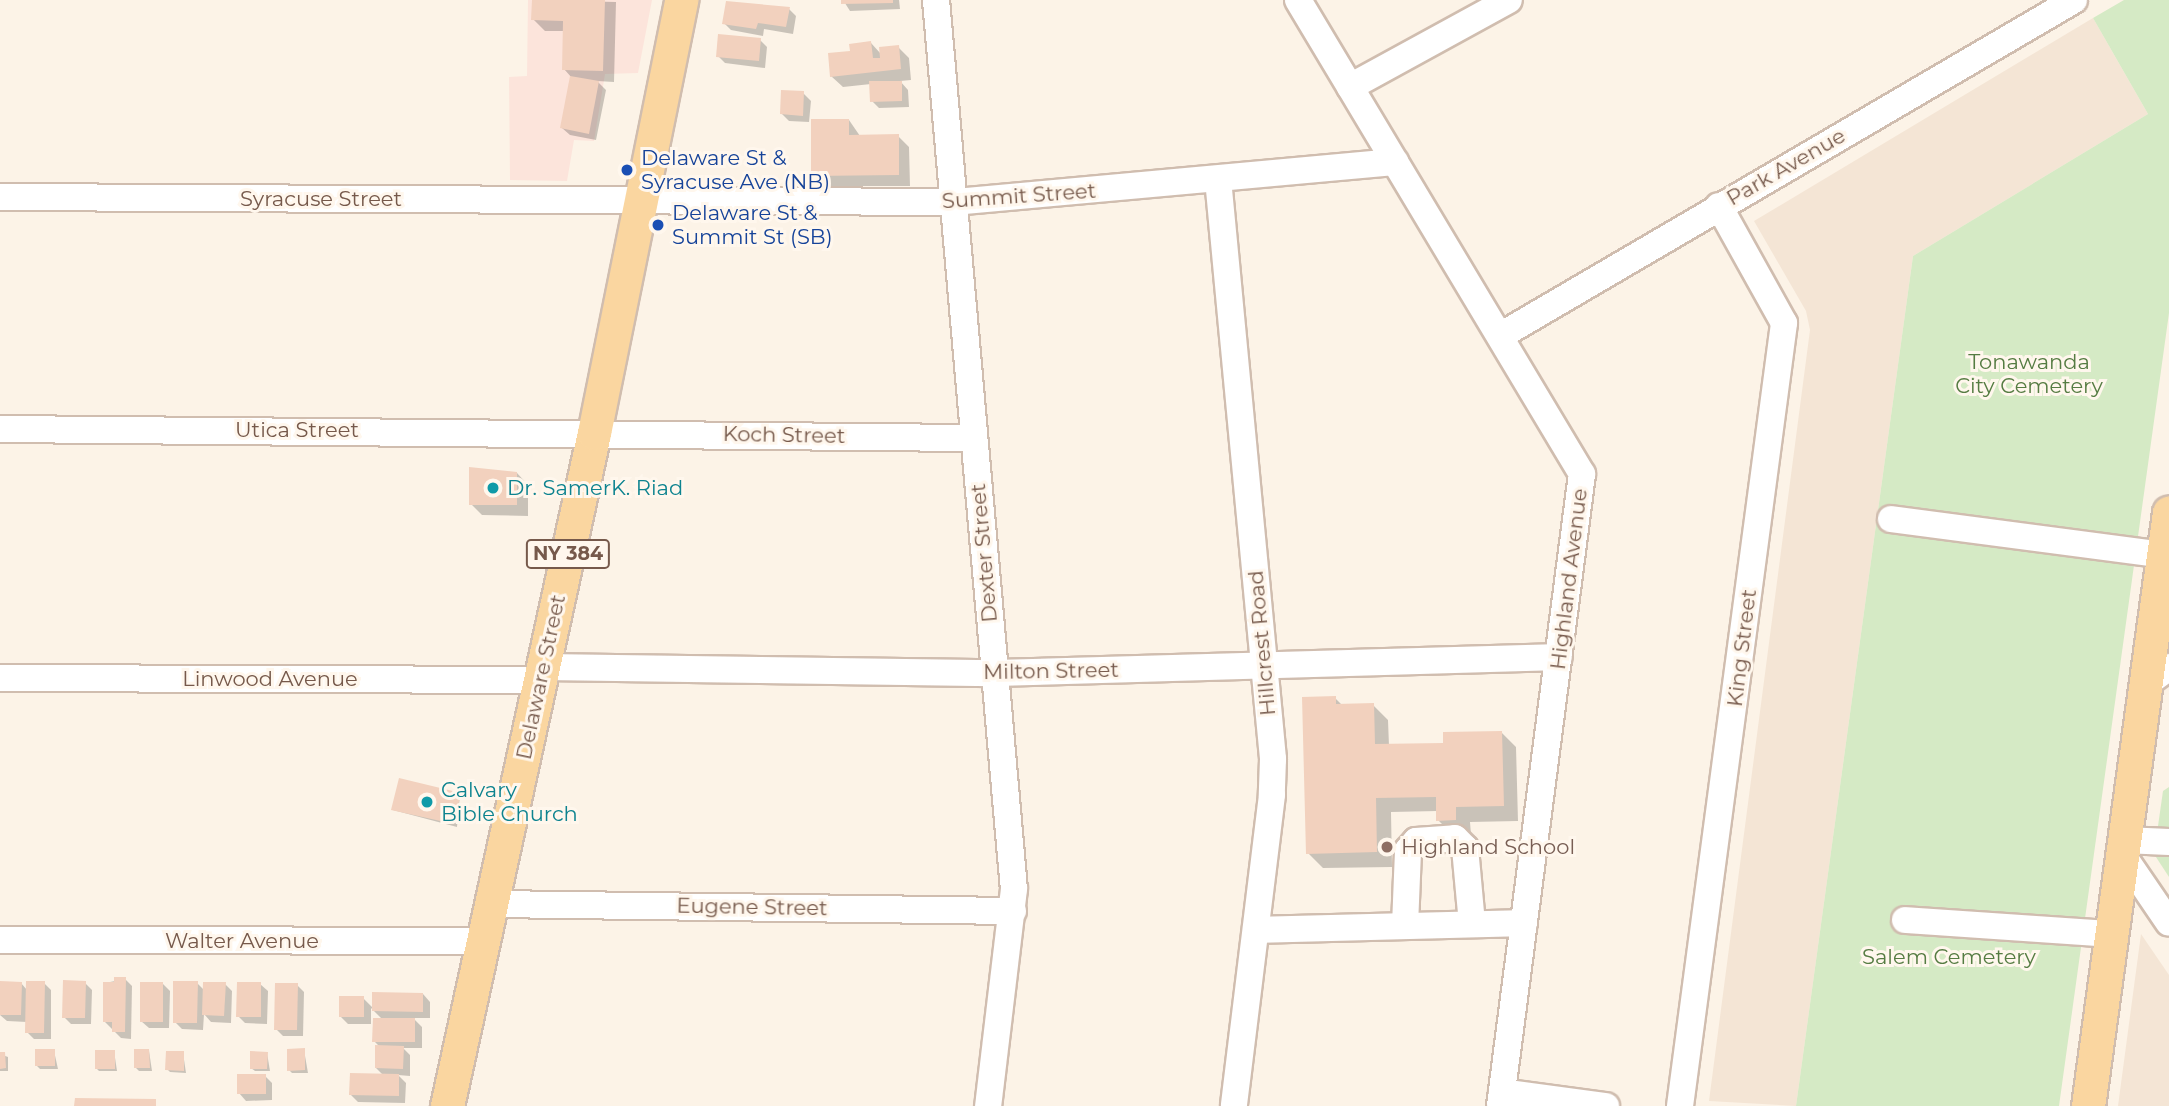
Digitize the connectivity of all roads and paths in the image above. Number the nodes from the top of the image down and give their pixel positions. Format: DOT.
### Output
graph roads {
  1 [pos="681,0"];
  2 [pos="936,0"];
  3 [pos="1298,0"];
  4 [pos="1509,0"];
  5 [pos="2074,0"];
  6 [pos="1350,87"];
  7 [pos="1395,162"];
  8 [pos="1218,179"];
  9 [pos="0,197"];
  10 [pos="642,201"];
  11 [pos="955,202"];
  12 [pos="1719,206"];
  13 [pos="1500,336"];
  14 [pos="0,429"];
  15 [pos="594,433"];
  16 [pos="973,438"];
  17 [pos="2169,512"];
  18 [pos="1891,518"];
  19 [pos="2163,555"];
  20 [pos="1559,657"];
  21 [pos="1265,667"];
  22 [pos="995,673"];
  23 [pos="542,674"];
  24 [pos="2157,675"];
  25 [pos="0,678"];
  26 [pos="2169,842"];
  27 [pos="2123,847"];
  28 [pos="492,904"];
  29 [pos="1013,911"];
  30 [pos="1905,920"];
  31 [pos="1524,923"];
  32 [pos="2169,923"];
  33 [pos="1472,924"];
  34 [pos="1405,926"];
  35 [pos="1256,930"];
  36 [pos="2110,934"];
  37 [pos="0,940"];
  38 [pos="484,941"];
  39 [pos="454,1099"];
  40 [pos="1501,1099"];
  41 [pos="988,1106"];
  42 [pos="1234,1106"];
  43 [pos="1606,1106"];
  44 [pos="1680,1106"];
  45 [pos="2088,1106"];
  1 -- 10 [label="main road, Delaware Street / NY 384"];
  2 -- 11 [label="street, Dexter Street"];
  3 -- 6 [label="street, Highland Avenue"];
  4 -- 6 [label="street"];
  5 -- 12 [label="street, Park Avenue"];
  6 -- 7 [label="street, Highland Avenue"];
  7 -- 8 [label="street, Summit Street"];
  7 -- 13 [label="street, Highland Avenue"];
  8 -- 11 [label="street, Summit Street"];
  8 -- 21 [label="street, Hillcrest Road"];
  9 -- 10 [label="street, Syracuse Street"];
  10 -- 11 [label="street, Summit Street"];
  10 -- 15 [label="main road, Delaware Street / NY 384"];
  11 -- 16 [label="street, Dexter Street"];
  12 -- 13 [label="street, Park Avenue"];
  12 -- 44 [label="street, King Street"];
  13 -- 20 [label="street, Highland Avenue"];
  14 -- 15 [label="street, Utica Street"];
  15 -- 16 [label="street, Koch Street"];
  15 -- 23 [label="main road, Delaware Street / NY 384"];
  16 -- 22 [label="street, Dexter Street"];
  17 -- 19 [label="main road"];
  18 -- 19 [label="street"];
  19 -- 24 [label="main road"];
  20 -- 21 [label="street, Milton Street"];
  20 -- 31 [label="street, Highland Avenue"];
  21 -- 22 [label="street, Milton Street"];
  21 -- 35 [label="street, Hillcrest Road"];
  22 -- 23 [label="street, Milton Street"];
  22 -- 29 [label="street, Dexter Street"];
  23 -- 25 [label="street, Linwood Avenue"];
  23 -- 28 [label="main road, Delaware Street / NY 384"];
  24 -- 27 [label="main road"];
  26 -- 27 [label="street"];
  27 -- 32 [label="street"];
  27 -- 36 [label="main road"];
  28 -- 29 [label="street, Eugene Street"];
  28 -- 38 [label="main road, Delaware Street / NY 384"];
  29 -- 41 [label="street, Dexter Street"];
  30 -- 36 [label="street"];
  31 -- 33 [label="street"];
  31 -- 40 [label="street, Highland Avenue"];
  33 -- 34 [label="street"];
  33 -- 34 [label="street"];
  34 -- 35 [label="street"];
  35 -- 42 [label="street, Hillcrest Road"];
  36 -- 45 [label="main road"];
  37 -- 38 [label="street, Walter Avenue"];
  38 -- 39 [label="main road, Delaware Street / NY 384"];
  40 -- 43 [label="street"];
}
